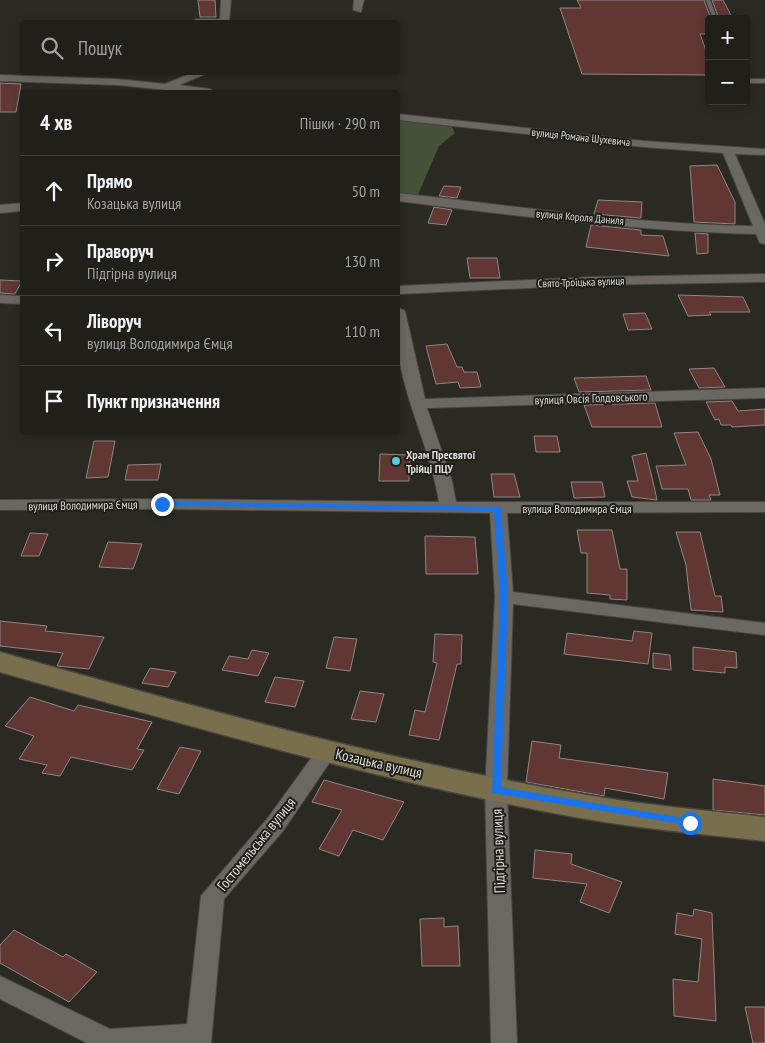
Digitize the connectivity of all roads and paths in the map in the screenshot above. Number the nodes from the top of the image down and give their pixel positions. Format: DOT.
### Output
graph roads {
  1 [pos="226,0"];
  2 [pos="708,0"];
  3 [pos="714,15"];
  4 [pos="225,20"];
  5 [pos="198,75"];
  6 [pos="0,78"];
  7 [pos="750,81"];
  8 [pos="765,81"];
  9 [pos="167,86"];
  10 [pos="196,90"];
  11 [pos="400,117"];
  12 [pos="728,150"];
  13 [pos="765,152"];
  14 [pos="400,197"];
  15 [pos="20,207"];
  16 [pos="0,209"];
  17 [pos="764,236"];
  18 [pos="765,278"];
  19 [pos="400,294"];
  20 [pos="0,299"];
  21 [pos="20,300"];
  22 [pos="400,321"];
  23 [pos="765,392"];
  24 [pos="418,404"];
  25 [pos="0,506"];
  26 [pos="448,507"];
  27 [pos="765,507"];
  28 [pos="498,508"];
  29 [pos="504,597"];
  30 [pos="765,629"];
  31 [pos="0,662"];
  32 [pos="326,751"];
  33 [pos="496,790"];
  34 [pos="765,829"];
  35 [pos="0,987"];
  36 [pos="198,1039"];
  37 [pos="108,1042"];
  38 [pos="504,1043"];
  1 -- 4 [label="street"];
  2 -- 3 [label="lane"];
  5 -- 9 [label="street"];
  6 -- 9 [label="street"];
  7 -- 8 [label="lane"];
  9 -- 10 [label="street"];
  11 -- 12 [label="street, вулиця Романа Шухевича"];
  12 -- 13 [label="street, вулиця Романа Шухевича"];
  12 -- 17 [label="street"];
  14 -- 17 [label="street, вулиця Короля Даниля"];
  15 -- 16 [label="street"];
  18 -- 19 [label="street, Свято-Троїцька вулиця"];
  20 -- 21 [label="street"];
  22 -- 24 [label="street"];
  23 -- 24 [label="street, вулиця Овсія Голдовського"];
  24 -- 26 [label="street"];
  25 -- 26 [label="street, вулиця Володимира Ємця"];
  26 -- 28 [label="street, вулиця Володимира Ємця"];
  27 -- 28 [label="street, вулиця Володимира Ємця"];
  28 -- 29 [label="street, Підгірна вулиця"];
  29 -- 30 [label="street"];
  29 -- 33 [label="street, Підгірна вулиця"];
  31 -- 32 [label="street, Козацька вулиця"];
  32 -- 33 [label="street, Козацька вулиця"];
  32 -- 36 [label="street, Гостомельська вулиця"];
  33 -- 34 [label="street, Козацька вулиця"];
  33 -- 38 [label="street, Підгірна вулиця"];
  35 -- 37 [label="street, Гостомельська вулиця"];
  36 -- 37 [label="street, Гостомельська вулиця"];
}
